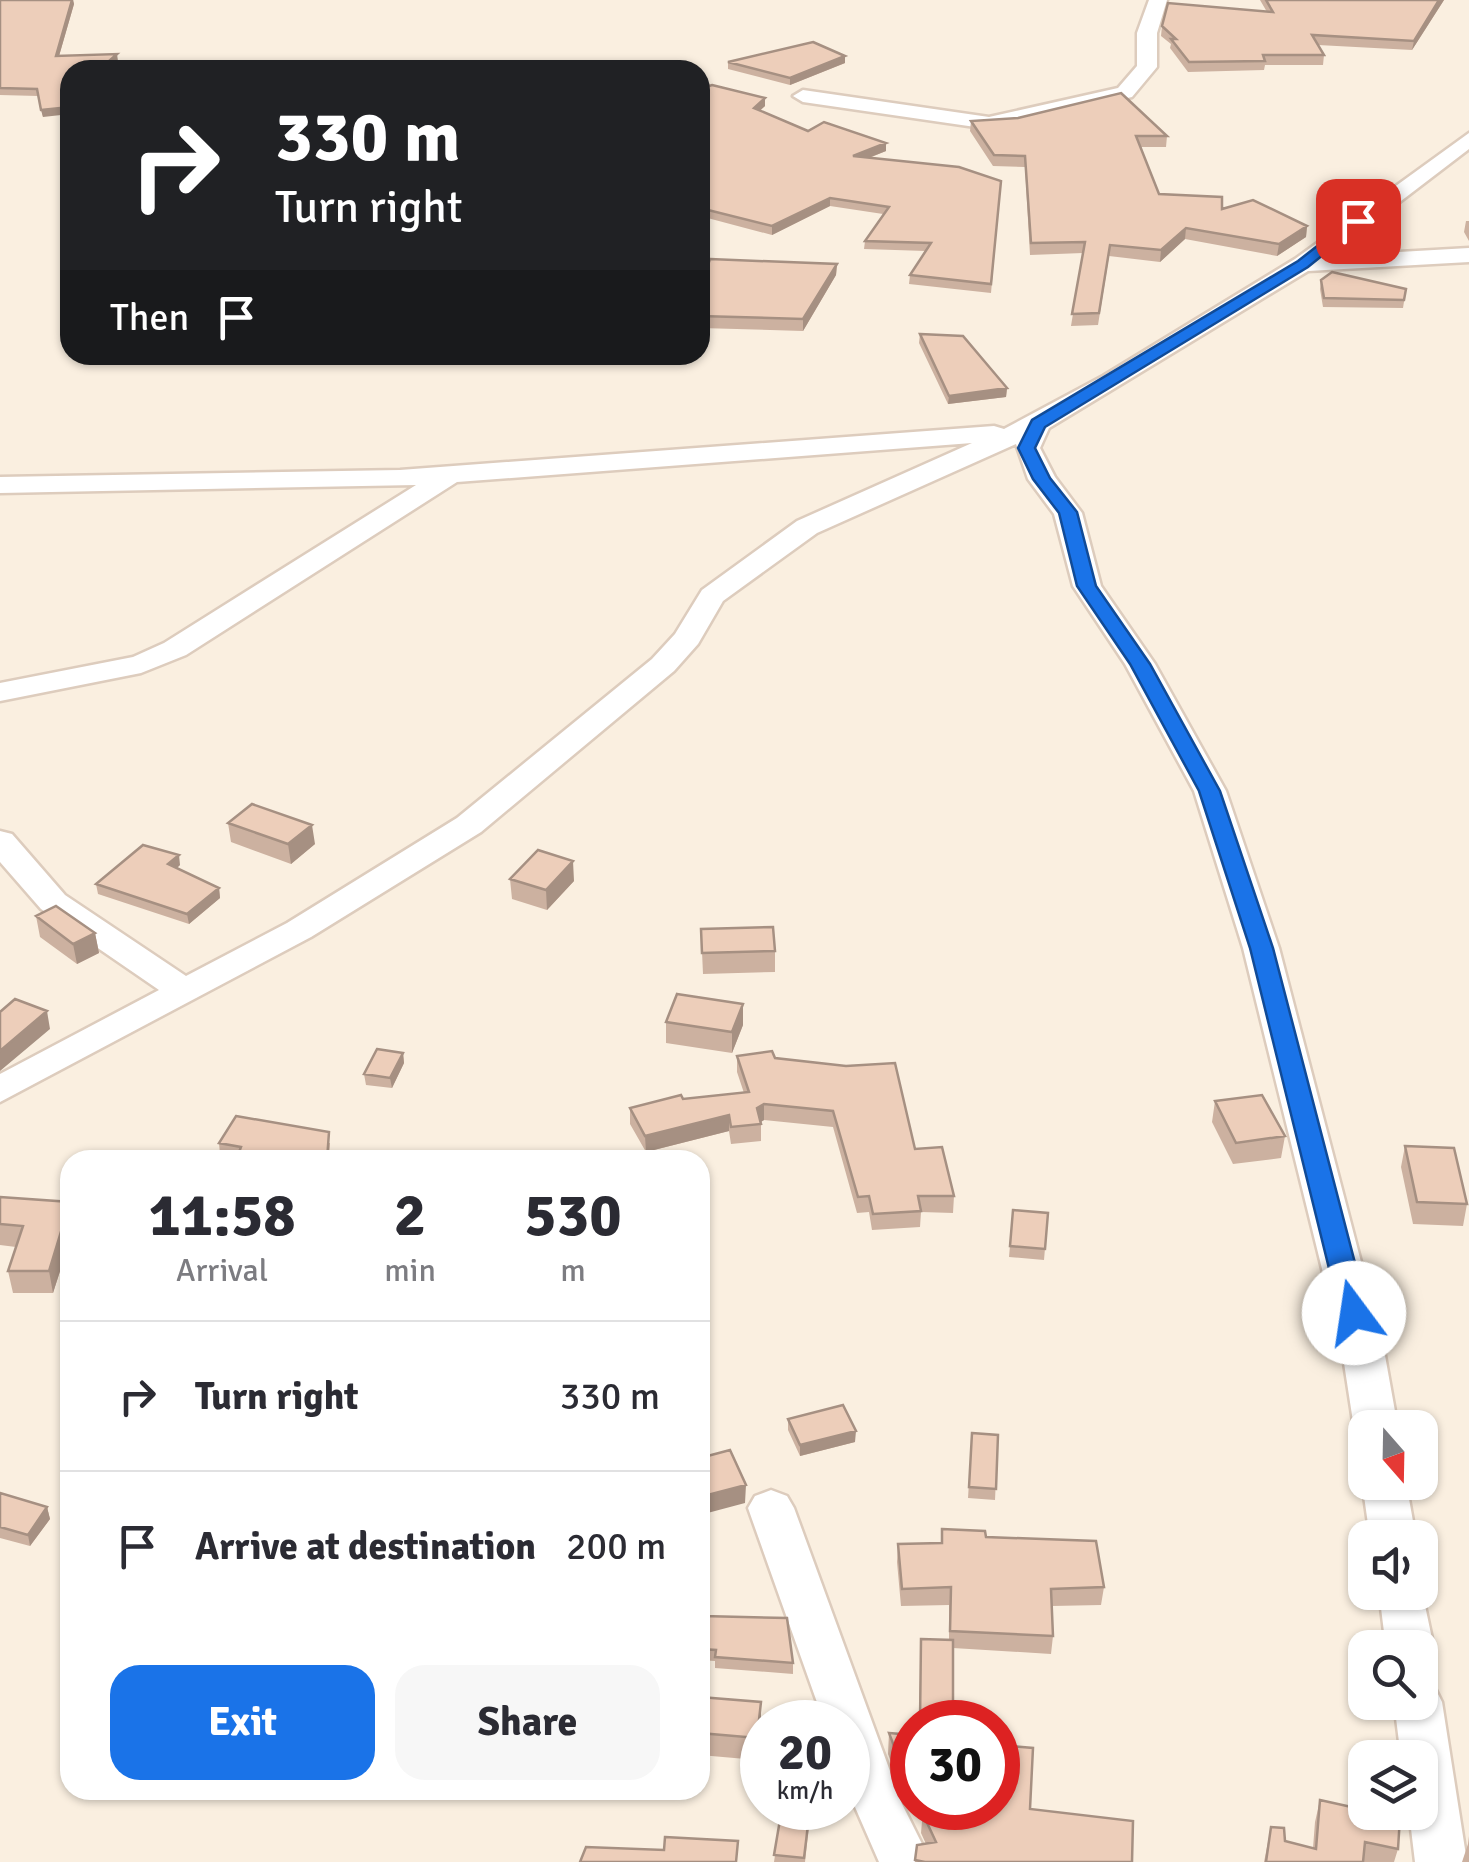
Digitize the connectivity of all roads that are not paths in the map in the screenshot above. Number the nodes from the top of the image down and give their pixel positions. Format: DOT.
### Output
graph roads {
  1 [pos="1158,0"];
  2 [pos="803,96"];
  3 [pos="1469,140"];
  4 [pos="1469,254"];
  5 [pos="1303,264"];
  6 [pos="1029,428"];
  7 [pos="452,474"];
  8 [pos="0,486"];
  9 [pos="0,692"];
  10 [pos="0,841"];
  11 [pos="186,992"];
  12 [pos="0,1090"];
  13 [pos="1373,1410"];
  14 [pos="772,1508"];
  15 [pos="1421,1720"];
  16 [pos="906,1862"];
  17 [pos="1441,1862"];
  1 -- 2 [label="street"];
  3 -- 5 [label="street"];
  4 -- 5 [label="street"];
  5 -- 6 [label="street"];
  6 -- 7 [label="street"];
  6 -- 11 [label="street"];
  6 -- 13 [label="street"];
  7 -- 8 [label="street"];
  7 -- 9 [label="street"];
  10 -- 11 [label="street"];
  11 -- 12 [label="street"];
  14 -- 16 [label="street"];
  15 -- 17 [label="street"];
}
